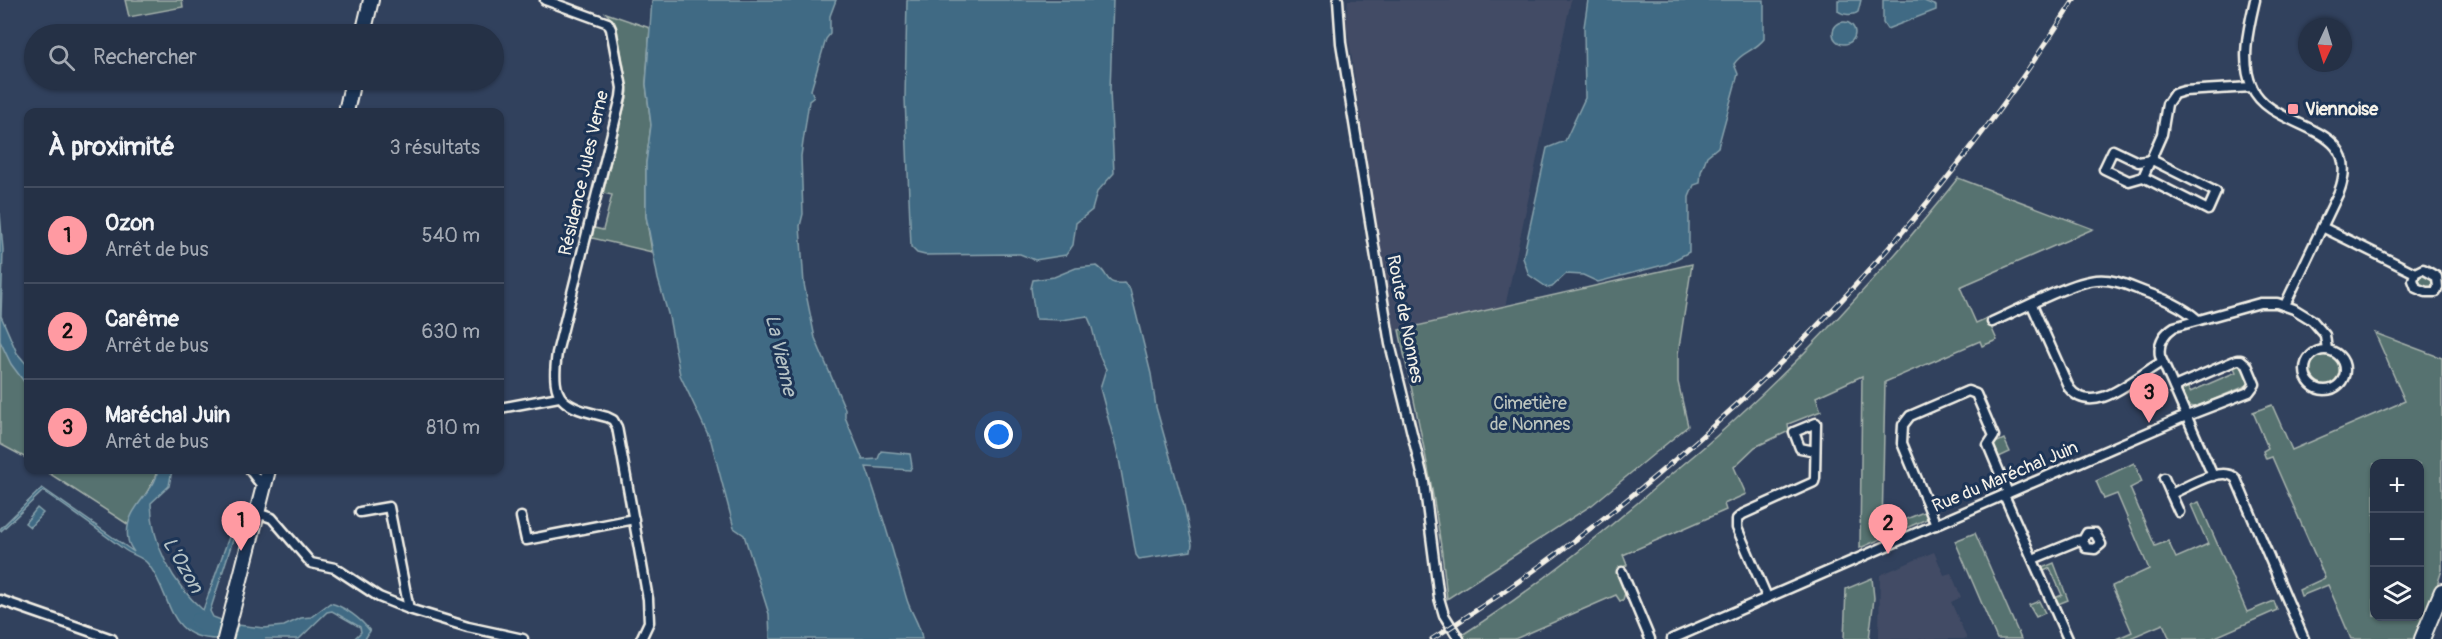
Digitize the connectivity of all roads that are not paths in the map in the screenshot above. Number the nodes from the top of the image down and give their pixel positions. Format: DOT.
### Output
graph roads {
  1 [pos="371,0"];
  2 [pos="545,0"];
  3 [pos="1338,0"];
  4 [pos="2255,0"];
  5 [pos="365,24"];
  6 [pos="2252,87"];
  7 [pos="351,90"];
  8 [pos="347,108"];
  9 [pos="2152,160"];
  10 [pos="2143,177"];
  11 [pos="2322,228"];
  12 [pos="2415,273"];
  13 [pos="2032,304"];
  14 [pos="2285,305"];
  15 [pos="2198,320"];
  16 [pos="1992,322"];
  17 [pos="2327,350"];
  18 [pos="2162,362"];
  19 [pos="2174,387"];
  20 [pos="559,397"];
  21 [pos="504,407"];
  22 [pos="2187,416"];
  23 [pos="1815,451"];
  24 [pos="253,474"];
  25 [pos="267,474"];
  26 [pos="2212,476"];
  27 [pos="2164,478"];
  28 [pos="264,484"];
  29 [pos="2006,494"];
  30 [pos="2171,494"];
  31 [pos="360,512"];
  32 [pos="2179,512"];
  33 [pos="257,513"];
  34 [pos="521,517"];
  35 [pos="634,519"];
  36 [pos="1936,525"];
  37 [pos="2083,540"];
  38 [pos="2033,560"];
  39 [pos="1622,572"];
  40 [pos="2442,591"];
  41 [pos="1767,597"];
  42 [pos="0,600"];
  43 [pos="409,609"];
  44 [pos="2442,611"];
  45 [pos="112,639"];
  46 [pos="225,639"];
  47 [pos="524,639"];
  48 [pos="641,639"];
  49 [pos="1459,639"];
  50 [pos="1650,639"];
  51 [pos="1672,639"];
  52 [pos="2068,639"];
  53 [pos="2304,639"];
  54 [pos="2422,639"];
  55 [pos="2432,639"];
  1 -- 5 [label="main road"];
  2 -- 20 [label="street, Résidence Jules Verne"];
  3 -- 49 [label="street, Route de Nonnes"];
  4 -- 6 [label="street"];
  6 -- 9 [label="street"];
  6 -- 11 [label="street"];
  7 -- 8 [label="main road"];
  9 -- 10 [label="street"];
  9 -- 10 [label="street"];
  9 -- 10 [label="street"];
  11 -- 12 [label="street"];
  11 -- 14 [label="street"];
  13 -- 15 [label="street"];
  13 -- 16 [label="street"];
  13 -- 18 [label="street"];
  14 -- 15 [label="street"];
  14 -- 17 [label="street"];
  15 -- 18 [label="street"];
  17 -- 17 [label="street"];
  18 -- 19 [label="street"];
  19 -- 22 [label="street"];
  19 -- 22 [label="street, Rue du Maréchal Juin"];
  20 -- 21 [label="street"];
  20 -- 35 [label="street"];
  22 -- 26 [label="street"];
  22 -- 29 [label="street, Rue du Maréchal Juin"];
  23 -- 41 [label="street"];
  24 -- 28 [label="street"];
  25 -- 28 [label="main road"];
  26 -- 30 [label="street"];
  26 -- 53 [label="street"];
  27 -- 30 [label="street"];
  28 -- 33 [label="main road"];
  29 -- 36 [label="street, Rue du Maréchal Juin"];
  29 -- 36 [label="street"];
  29 -- 38 [label="street"];
  30 -- 32 [label="street"];
  31 -- 43 [label="street"];
  33 -- 43 [label="street"];
  33 -- 46 [label="main road"];
  34 -- 35 [label="street"];
  35 -- 48 [label="street"];
  36 -- 41 [label="street, Rue du Maréchal Juin"];
  37 -- 38 [label="street"];
  38 -- 52 [label="street"];
  39 -- 50 [label="street"];
  40 -- 54 [label="main road"];
  41 -- 51 [label="street, Rue du Maréchal Juin"];
  42 -- 45 [label="street"];
  43 -- 47 [label="street"];
  44 -- 55 [label="main road"];
}
